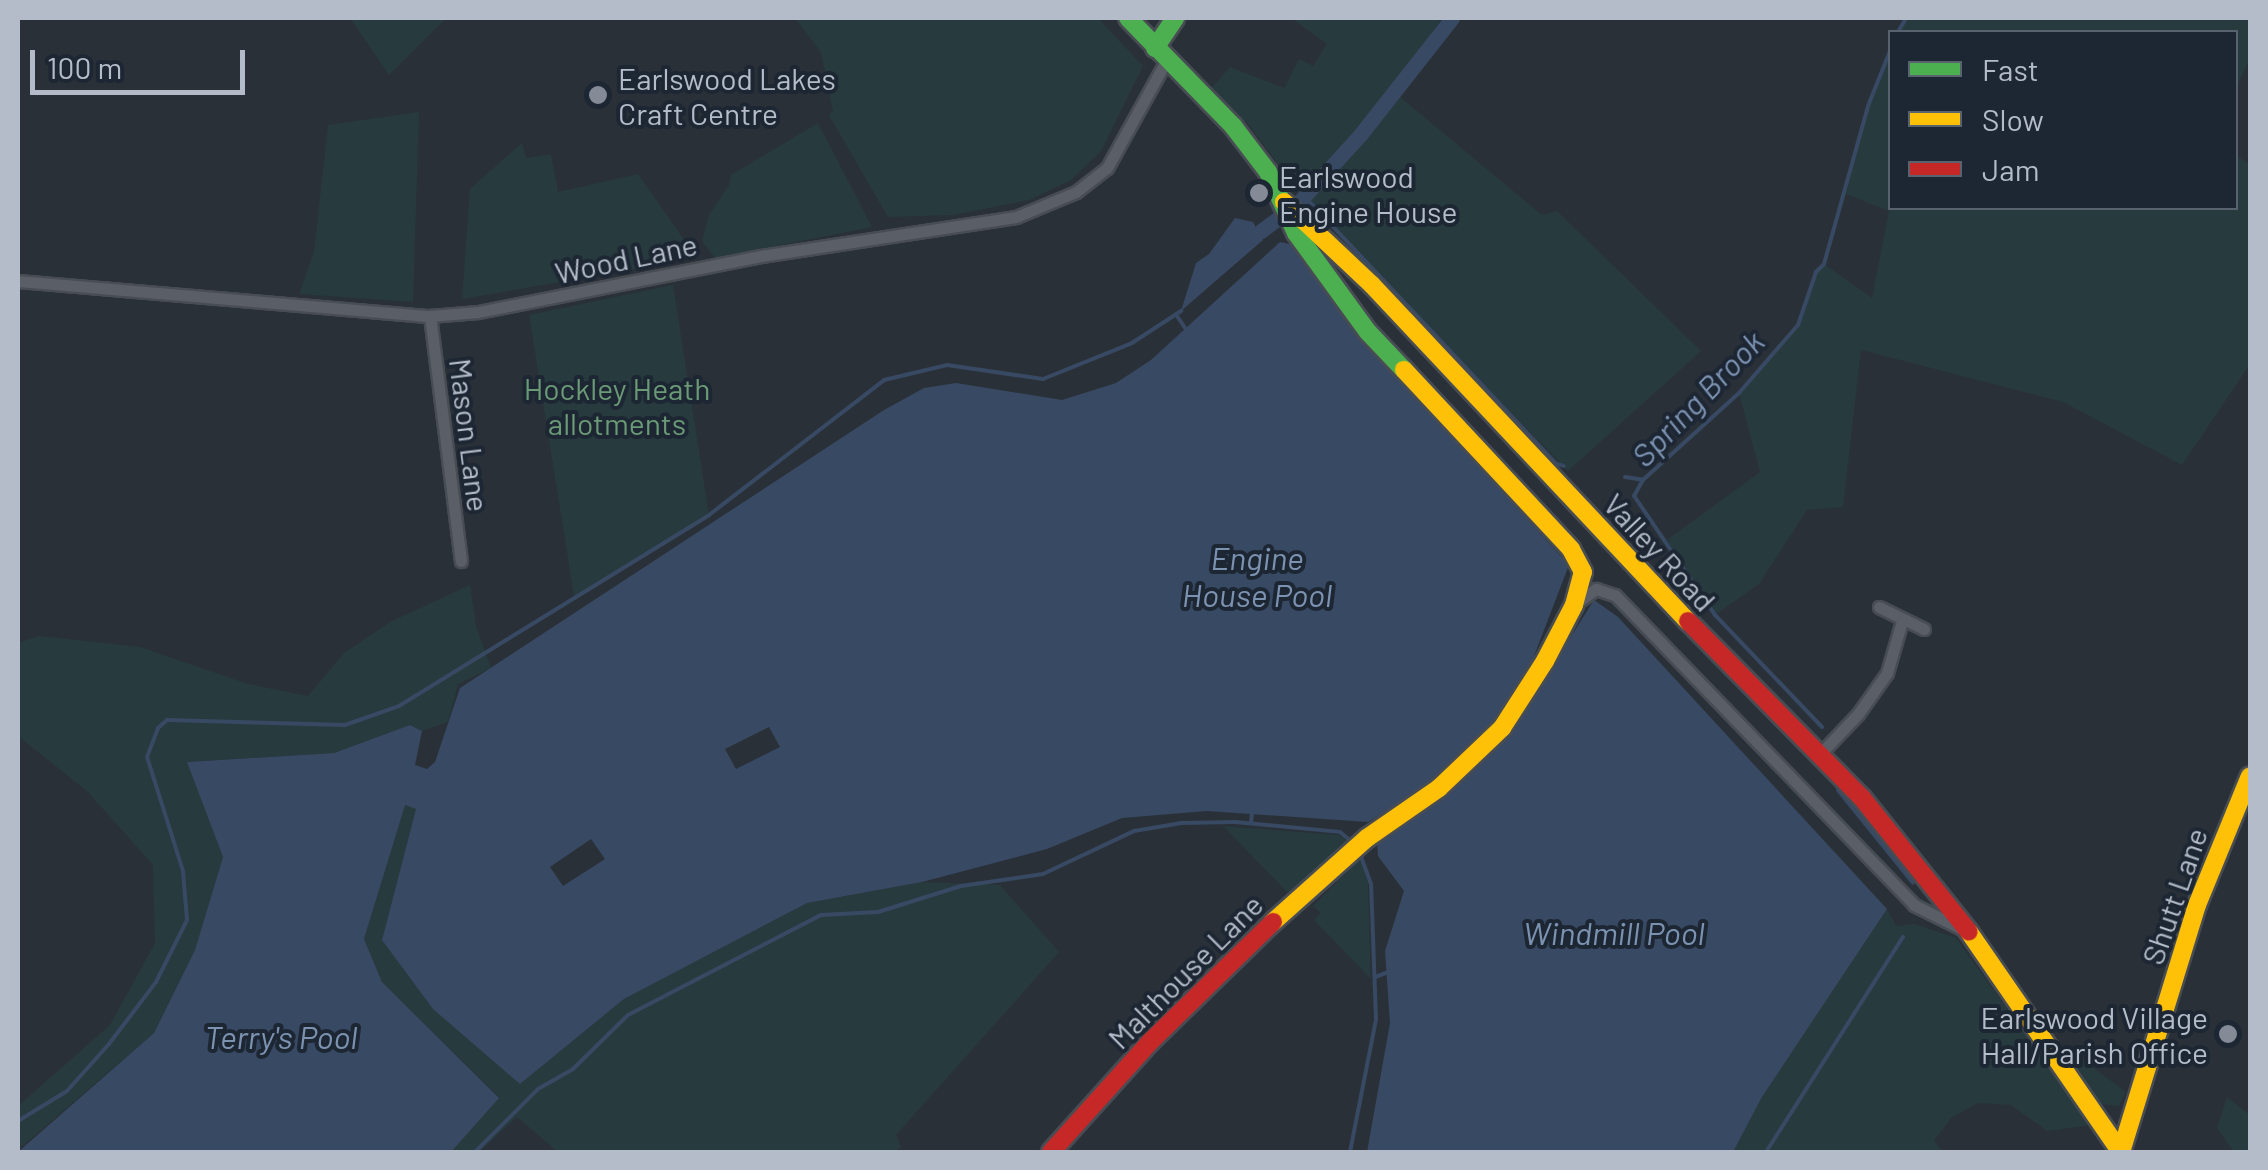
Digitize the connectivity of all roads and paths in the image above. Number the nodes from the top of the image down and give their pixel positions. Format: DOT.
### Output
graph roads {
  1 [pos="1128,18"];
  2 [pos="1175,18"];
  3 [pos="1160,55"];
  4 [pos="1284,201"];
  5 [pos="18,281"];
  6 [pos="430,316"];
  7 [pos="460,561"];
  8 [pos="1574,605"];
  9 [pos="1879,607"];
  10 [pos="1902,621"];
  11 [pos="1924,628"];
  12 [pos="1820,754"];
  13 [pos="2250,776"];
  14 [pos="1966,932"];
  15 [pos="1052,1152"];
  16 [pos="2121,1152"];
  1 -- 3 [label="street, Valley Road"];
  2 -- 3 [label="street"];
  3 -- 4 [label="street, Valley Road"];
  3 -- 6 [label="street, Wood Lane"];
  4 -- 8 [label="street"];
  4 -- 12 [label="street, Valley Road"];
  5 -- 6 [label="street, Wood Lane"];
  6 -- 7 [label="street, Mason Lane"];
  8 -- 14 [label="street"];
  8 -- 15 [label="street, Malthouse Lane"];
  9 -- 10 [label="street"];
  10 -- 11 [label="street"];
  10 -- 12 [label="street"];
  12 -- 14 [label="street, Valley Road"];
  13 -- 16 [label="street, Shutt Lane"];
  14 -- 16 [label="street, Valley Road"];
}
